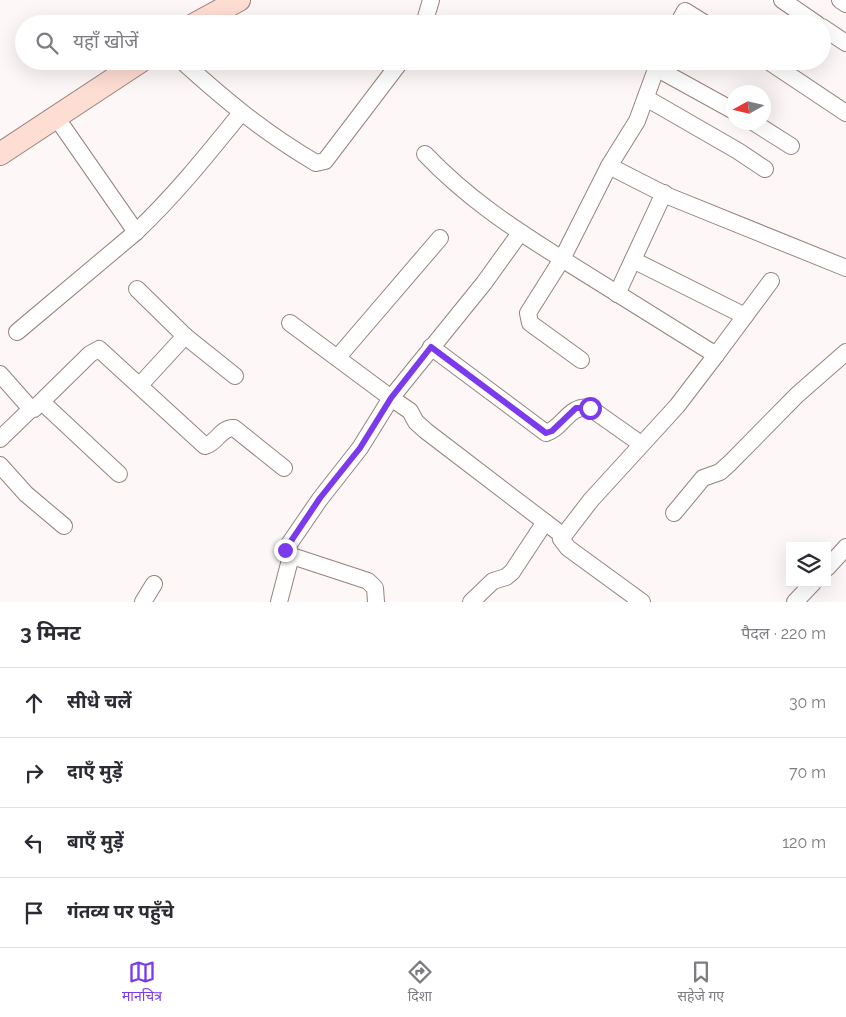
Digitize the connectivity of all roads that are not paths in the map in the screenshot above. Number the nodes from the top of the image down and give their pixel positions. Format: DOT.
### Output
graph roads {
  1 [pos="239,0"];
  2 [pos="432,0"];
  3 [pos="782,0"];
  4 [pos="840,0"];
  5 [pos="846,4"];
  6 [pos="212,15"];
  7 [pos="427,15"];
  8 [pos="804,15"];
  9 [pos="831,33"];
  10 [pos="846,44"];
  11 [pos="127,70"];
  12 [pos="192,70"];
  13 [pos="394,70"];
  14 [pos="656,70"];
  15 [pos="666,70"];
  16 [pos="782,70"];
  17 [pos="646,98"];
  18 [pos="726,106"];
  19 [pos="241,113"];
  20 [pos="846,113"];
  21 [pos="56,117"];
  22 [pos="766,130"];
  23 [pos="791,146"];
  24 [pos="0,154"];
  25 [pos="425,154"];
  26 [pos="609,166"];
  27 [pos="765,169"];
  28 [pos="664,193"];
  29 [pos="136,232"];
  30 [pos="520,233"];
  31 [pos="440,238"];
  32 [pos="562,259"];
  33 [pos="633,260"];
  34 [pos="846,268"];
  35 [pos="771,280"];
  36 [pos="137,289"];
  37 [pos="617,294"];
  38 [pos="745,316"];
  39 [pos="290,323"];
  40 [pos="17,332"];
  41 [pos="185,336"];
  42 [pos="431,347"];
  43 [pos="846,352"];
  44 [pos="716,355"];
  45 [pos="338,357"];
  46 [pos="582,360"];
  47 [pos="0,374"];
  48 [pos="235,376"];
  49 [pos="140,385"];
  50 [pos="391,398"];
  51 [pos="37,406"];
  52 [pos="0,440"];
  53 [pos="641,444"];
  54 [pos="0,465"];
  55 [pos="284,468"];
  56 [pos="119,474"];
  57 [pos="674,512"];
  58 [pos="545,522"];
  59 [pos="64,526"];
  60 [pos="562,535"];
  61 [pos="846,547"];
  62 [pos="291,556"];
  63 [pos="831,564"];
  64 [pos="154,584"];
  65 [pos="810,587"];
  66 [pos="799,601"];
  67 [pos="143,602"];
  68 [pos="279,602"];
  69 [pos="376,602"];
  70 [pos="471,602"];
  71 [pos="642,602"];
  1 -- 6 [label="street"];
  2 -- 7 [label="street"];
  3 -- 8 [label="street"];
  4 -- 5 [label="street"];
  9 -- 10 [label="street"];
  11 -- 21 [label="street"];
  12 -- 19 [label="street"];
  13 -- 19 [label="street"];
  14 -- 17 [label="street"];
  15 -- 18 [label="street"];
  16 -- 20 [label="street"];
  17 -- 26 [label="street"];
  17 -- 27 [label="street"];
  19 -- 29 [label="street"];
  21 -- 24 [label="street"];
  21 -- 29 [label="street"];
  22 -- 23 [label="street"];
  25 -- 30 [label="street"];
  26 -- 28 [label="street"];
  26 -- 32 [label="street"];
  28 -- 33 [label="street"];
  28 -- 34 [label="street"];
  29 -- 40 [label="street"];
  30 -- 32 [label="street"];
  30 -- 42 [label="street"];
  31 -- 45 [label="street"];
  32 -- 37 [label="street"];
  32 -- 46 [label="street"];
  33 -- 37 [label="street"];
  33 -- 38 [label="street"];
  35 -- 38 [label="street"];
  36 -- 41 [label="street"];
  37 -- 44 [label="street"];
  38 -- 44 [label="street"];
  39 -- 45 [label="street"];
  41 -- 48 [label="street"];
  41 -- 49 [label="street"];
  42 -- 50 [label="street"];
  42 -- 53 [label="street"];
  43 -- 57 [label="street"];
  44 -- 53 [label="street"];
  45 -- 50 [label="street"];
  47 -- 51 [label="street"];
  49 -- 51 [label="street"];
  49 -- 55 [label="street"];
  50 -- 58 [label="street"];
  50 -- 62 [label="street"];
  51 -- 52 [label="street"];
  51 -- 56 [label="street"];
  53 -- 60 [label="street"];
  54 -- 59 [label="street"];
  58 -- 60 [label="street"];
  58 -- 70 [label="street"];
  60 -- 71 [label="street"];
  61 -- 63 [label="street"];
  62 -- 68 [label="street"];
  62 -- 69 [label="street"];
  64 -- 67 [label="street"];
  65 -- 66 [label="street"];
}
